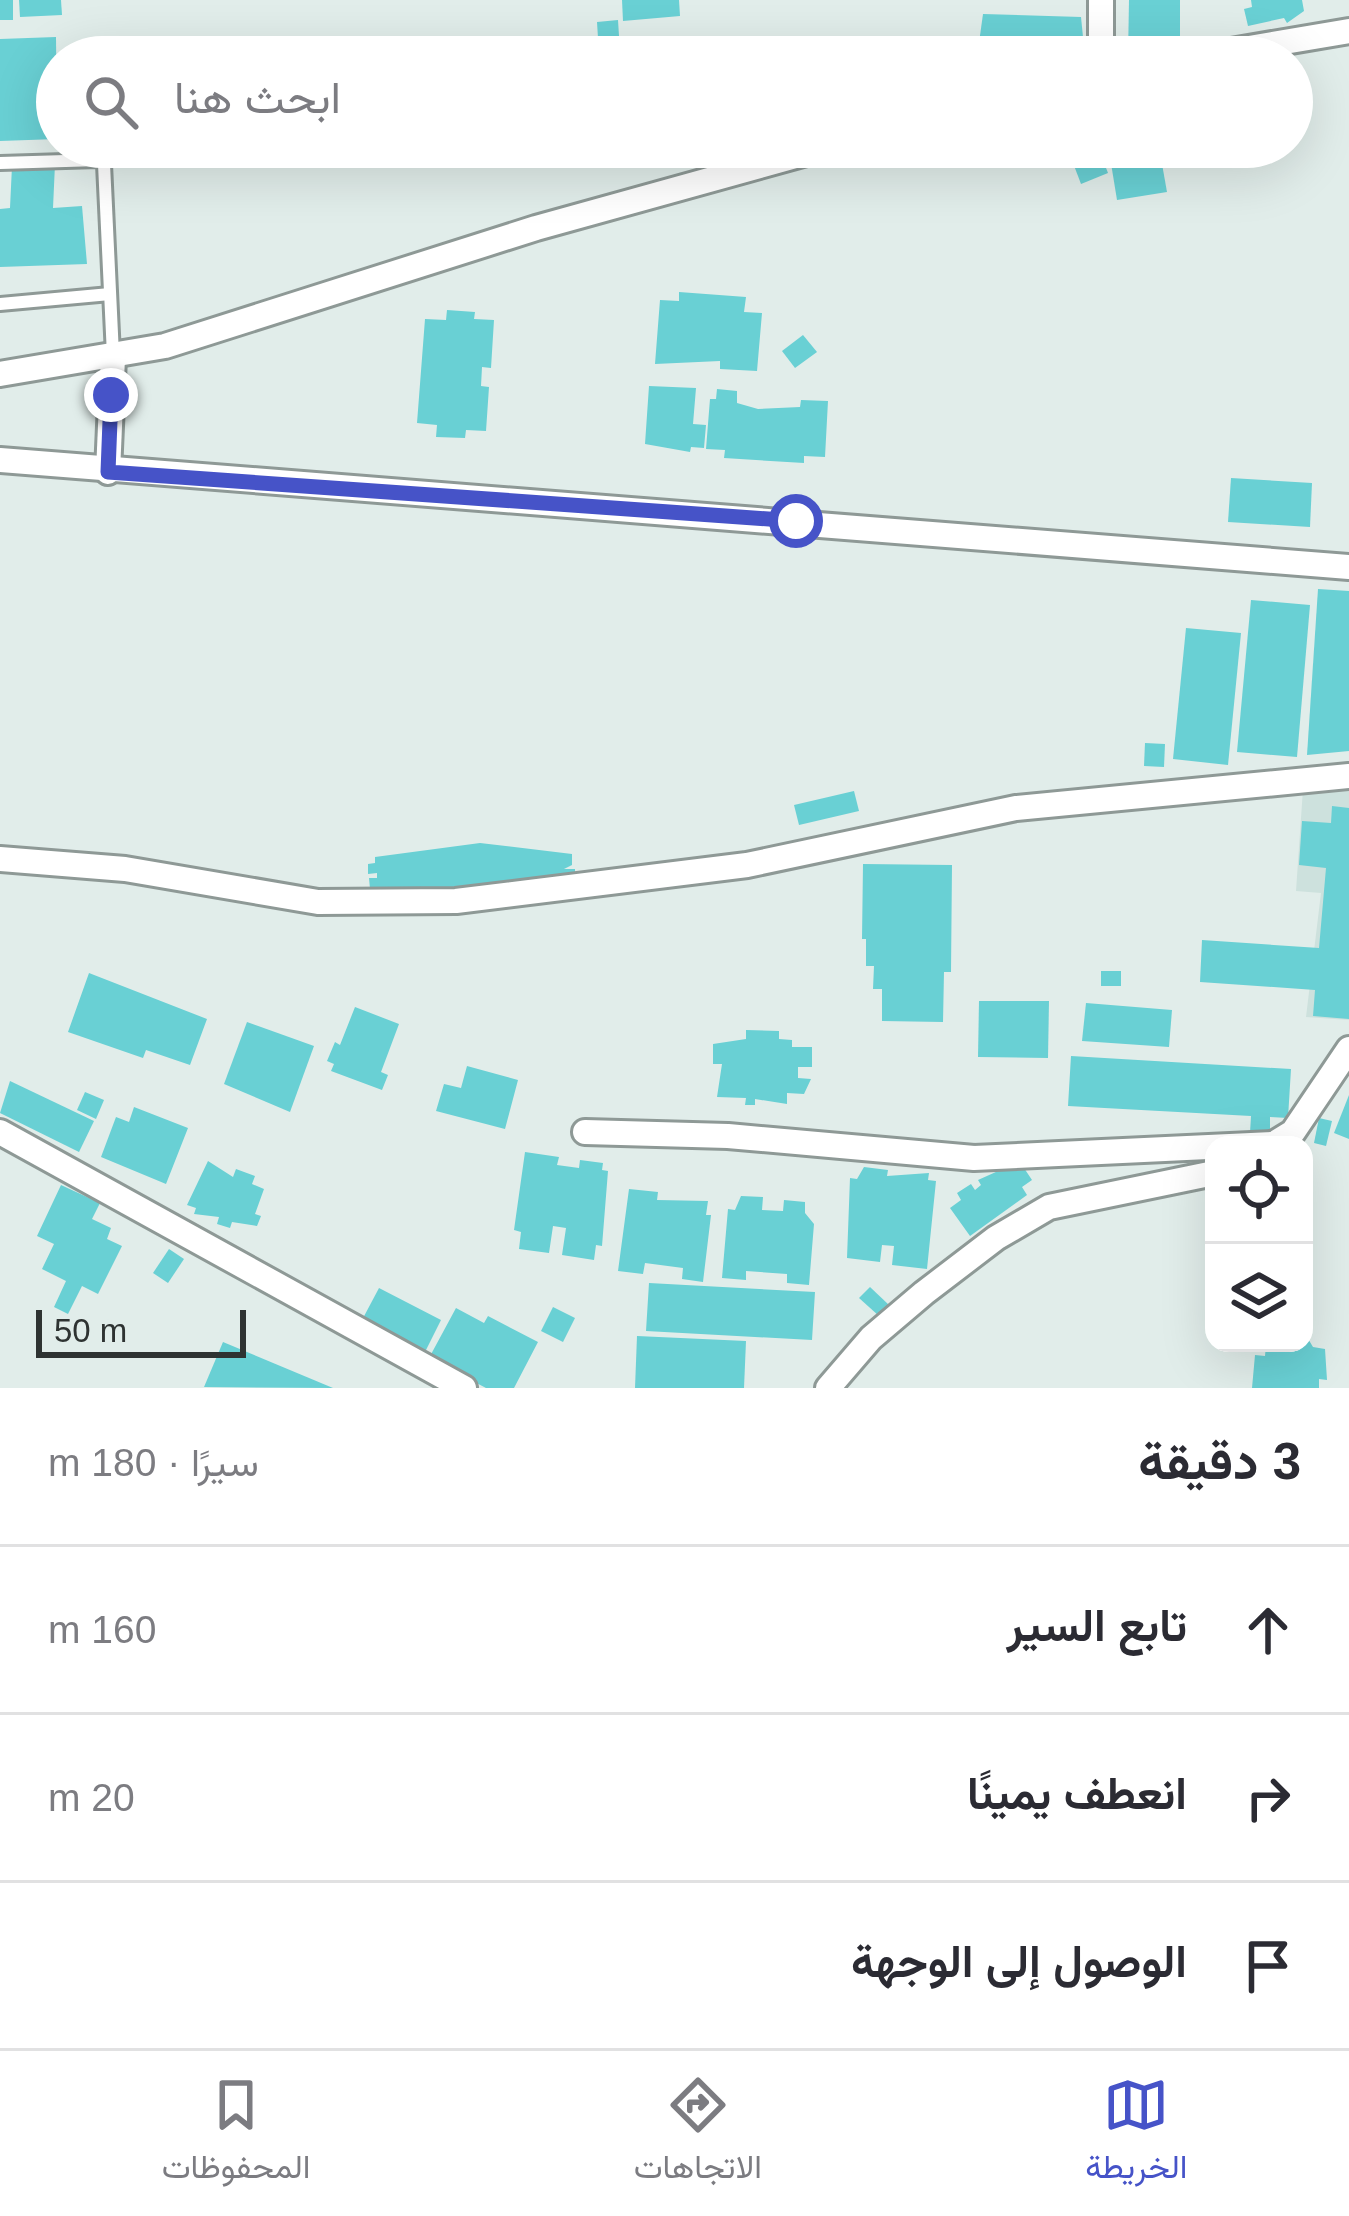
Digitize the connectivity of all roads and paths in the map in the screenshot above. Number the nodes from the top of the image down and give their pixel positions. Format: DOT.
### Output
graph roads {
  1 [pos="1101,0"];
  2 [pos="1349,31"];
  3 [pos="1101,36"];
  4 [pos="1313,37"];
  5 [pos="36,162"];
  6 [pos="0,163"];
  7 [pos="101,168"];
  8 [pos="737,168"];
  9 [pos="110,294"];
  10 [pos="0,304"];
  11 [pos="113,356"];
  12 [pos="0,374"];
  13 [pos="0,460"];
  14 [pos="108,472"];
  15 [pos="1349,567"];
  16 [pos="1349,776"];
  17 [pos="0,860"];
  18 [pos="1349,1049"];
  19 [pos="0,1132"];
  20 [pos="585,1132"];
  21 [pos="1286,1136"];
  22 [pos="1205,1147"];
  23 [pos="1205,1175"];
  24 [pos="464,1388"];
  25 [pos="829,1388"];
  1 -- 3 [label="street"];
  2 -- 4 [label="street"];
  5 -- 6 [label="lane"];
  7 -- 9 [label="lane"];
  8 -- 11 [label="street"];
  9 -- 10 [label="lane"];
  9 -- 11 [label="lane"];
  11 -- 12 [label="street"];
  11 -- 14 [label="street"];
  13 -- 14 [label="street"];
  14 -- 15 [label="street"];
  16 -- 17 [label="street"];
  18 -- 21 [label="street"];
  19 -- 24 [label="street"];
  20 -- 22 [label="street"];
  23 -- 25 [label="street"];
}
